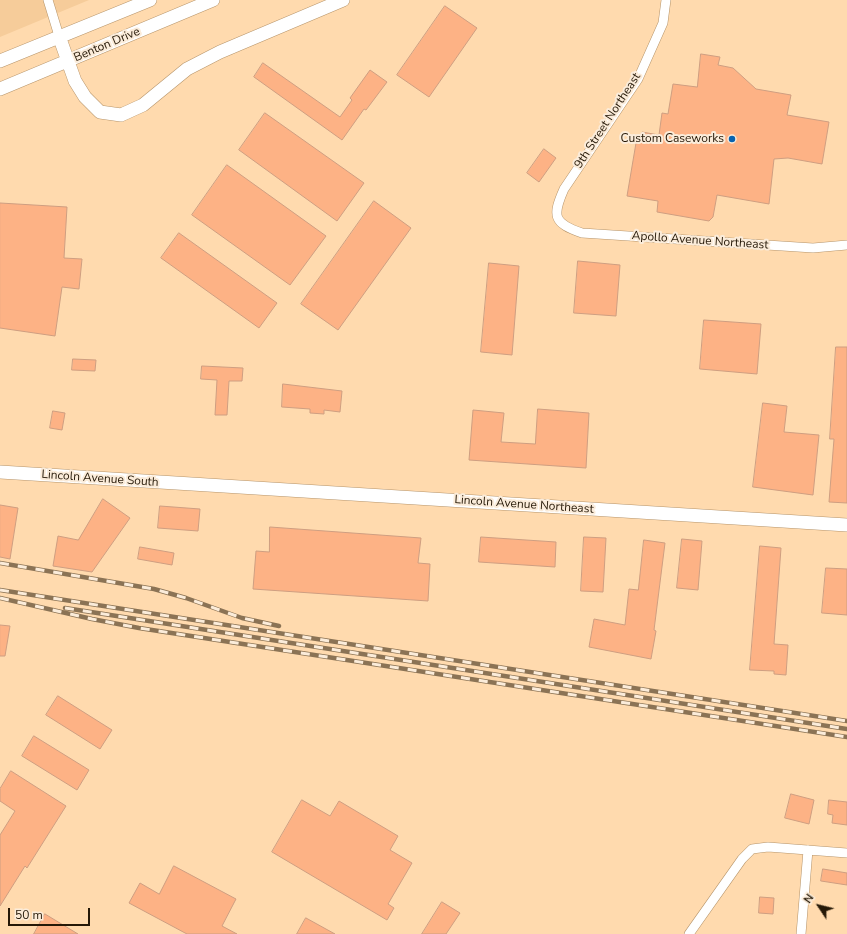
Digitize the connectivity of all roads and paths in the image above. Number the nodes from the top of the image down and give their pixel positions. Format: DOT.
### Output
graph roads {
  1 [pos="48,0"];
  2 [pos="150,0"];
  3 [pos="213,0"];
  4 [pos="343,0"];
  5 [pos="666,0"];
  6 [pos="59,36"];
  7 [pos="0,61"];
  8 [pos="69,61"];
  9 [pos="0,89"];
  10 [pos="557,218"];
  11 [pos="847,245"];
  12 [pos="0,472"];
  13 [pos="201,485"];
  14 [pos="847,525"];
  15 [pos="808,850"];
  16 [pos="847,852"];
  17 [pos="690,934"];
  18 [pos="801,934"];
  1 -- 6 [label="street"];
  2 -- 6 [label="street, Benton Drive"];
  3 -- 8 [label="street, Benton Drive"];
  4 -- 8 [label="street"];
  5 -- 10 [label="street, 9th Street Northeast"];
  6 -- 7 [label="street, Benton Drive"];
  6 -- 8 [label="street"];
  8 -- 9 [label="street, Benton Drive"];
  10 -- 11 [label="street, Apollo Avenue Northeast"];
  12 -- 13 [label="street, Lincoln Avenue South"];
  13 -- 14 [label="street, Lincoln Avenue Northeast"];
  15 -- 16 [label="street"];
  15 -- 17 [label="street"];
  15 -- 18 [label="street"];
}
